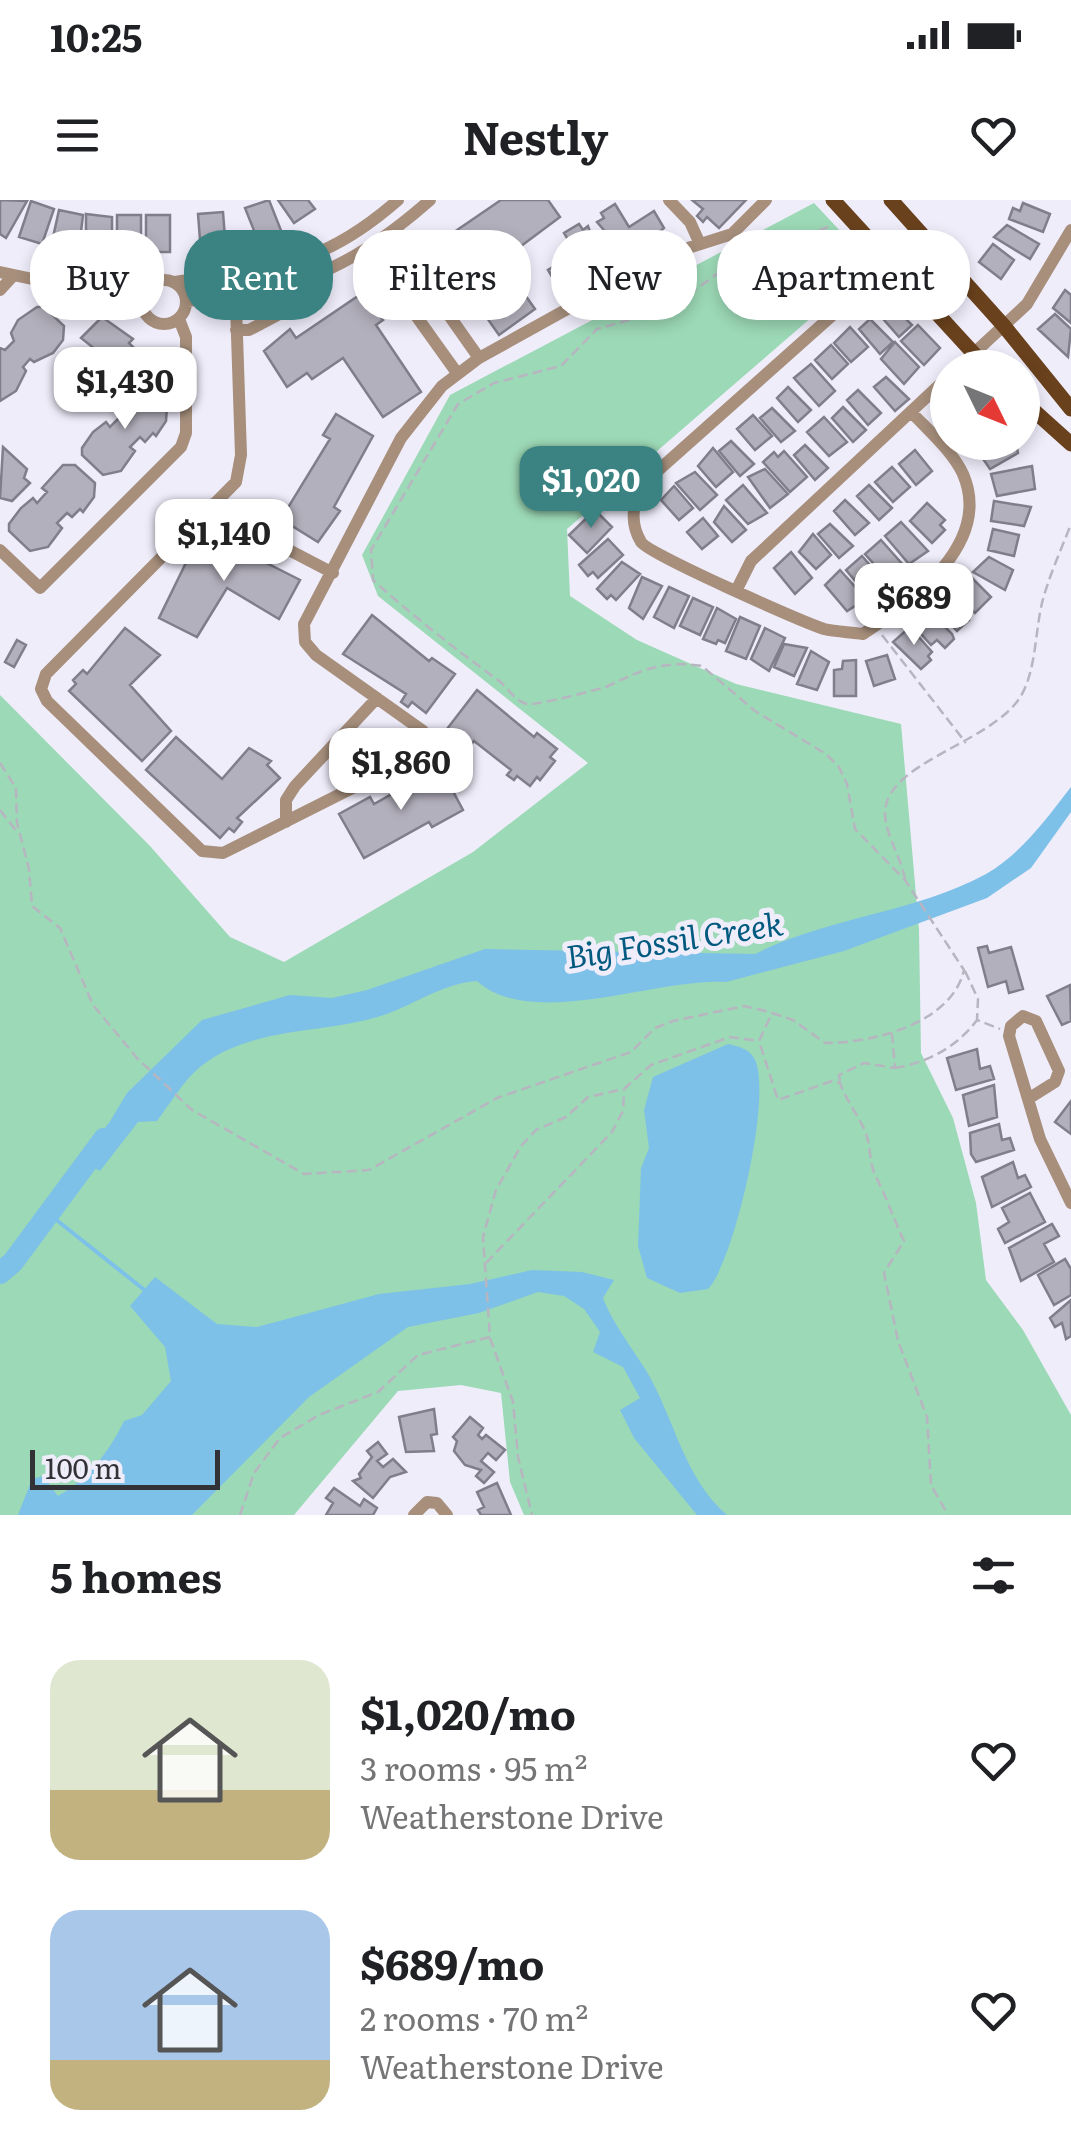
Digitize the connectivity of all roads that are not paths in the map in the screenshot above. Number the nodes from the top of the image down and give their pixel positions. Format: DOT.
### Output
graph roads {
  1 [pos="398,200"];
  2 [pos="430,200"];
  3 [pos="669,200"];
  4 [pos="766,200"];
  5 [pos="833,200"];
  6 [pos="891,200"];
  7 [pos="395,230"];
  8 [pos="861,230"];
  9 [pos="1071,230"];
  10 [pos="700,244"];
  11 [pos="333,247"];
  12 [pos="6,275"];
  13 [pos="164,279"];
  14 [pos="184,281"];
  15 [pos="176,282"];
  16 [pos="0,290"];
  17 [pos="184,296"];
  18 [pos="184,308"];
  19 [pos="179,319"];
  20 [pos="150,320"];
  21 [pos="235,320"];
  22 [pos="269,320"];
  23 [pos="419,320"];
  24 [pos="452,320"];
  25 [pos="827,320"];
  26 [pos="942,320"];
  27 [pos="1004,326"];
  28 [pos="236,330"];
  29 [pos="464,337"];
  30 [pos="969,350"];
  31 [pos="977,350"];
  32 [pos="442,352"];
  33 [pos="479,358"];
  34 [pos="457,373"];
  35 [pos="930,396"];
  36 [pos="1071,410"];
  37 [pos="912,414"];
  38 [pos="1040,416"];
  39 [pos="1071,444"];
  40 [pos="213,504"];
  41 [pos="0,550"];
  42 [pos="333,572"];
  43 [pos="737,589"];
  44 [pos="376,698"];
  45 [pos="286,822"];
  46 [pos="1028,1100"];
  47 [pos="1071,1203"];
  48 [pos="414,1515"];
  49 [pos="447,1515"];
  1 -- 11 [label="street"];
  2 -- 7 [label="street"];
  3 -- 10 [label="street"];
  4 -- 10 [label="street"];
  5 -- 8 [label="main road"];
  6 -- 27 [label="main road"];
  9 -- 27 [label="street"];
  10 -- 33 [label="street"];
  12 -- 16 [label="street"];
  13 -- 15 [label="street"];
  14 -- 15 [label="street"];
  15 -- 17 [label="street"];
  18 -- 19 [label="street"];
  19 -- 20 [label="street"];
  19 -- 41 [label="street"];
  21 -- 28 [label="street"];
  22 -- 28 [label="street"];
  23 -- 32 [label="street"];
  24 -- 29 [label="street"];
  25 -- 43 [label="street"];
  26 -- 30 [label="main road"];
  27 -- 31 [label="street"];
  27 -- 36 [label="main road"];
  28 -- 40 [label="street"];
  29 -- 32 [label="street"];
  29 -- 33 [label="street"];
  32 -- 34 [label="street"];
  33 -- 34 [label="street"];
  34 -- 42 [label="street"];
  35 -- 37 [label="street"];
  37 -- 43 [label="street"];
  37 -- 43 [label="street"];
  38 -- 39 [label="main road"];
  40 -- 42 [label="street"];
  40 -- 45 [label="street"];
  42 -- 44 [label="street"];
  44 -- 45 [label="street"];
  44 -- 45 [label="street"];
  46 -- 46 [label="street"];
  46 -- 47 [label="street"];
  48 -- 49 [label="street"];
}
